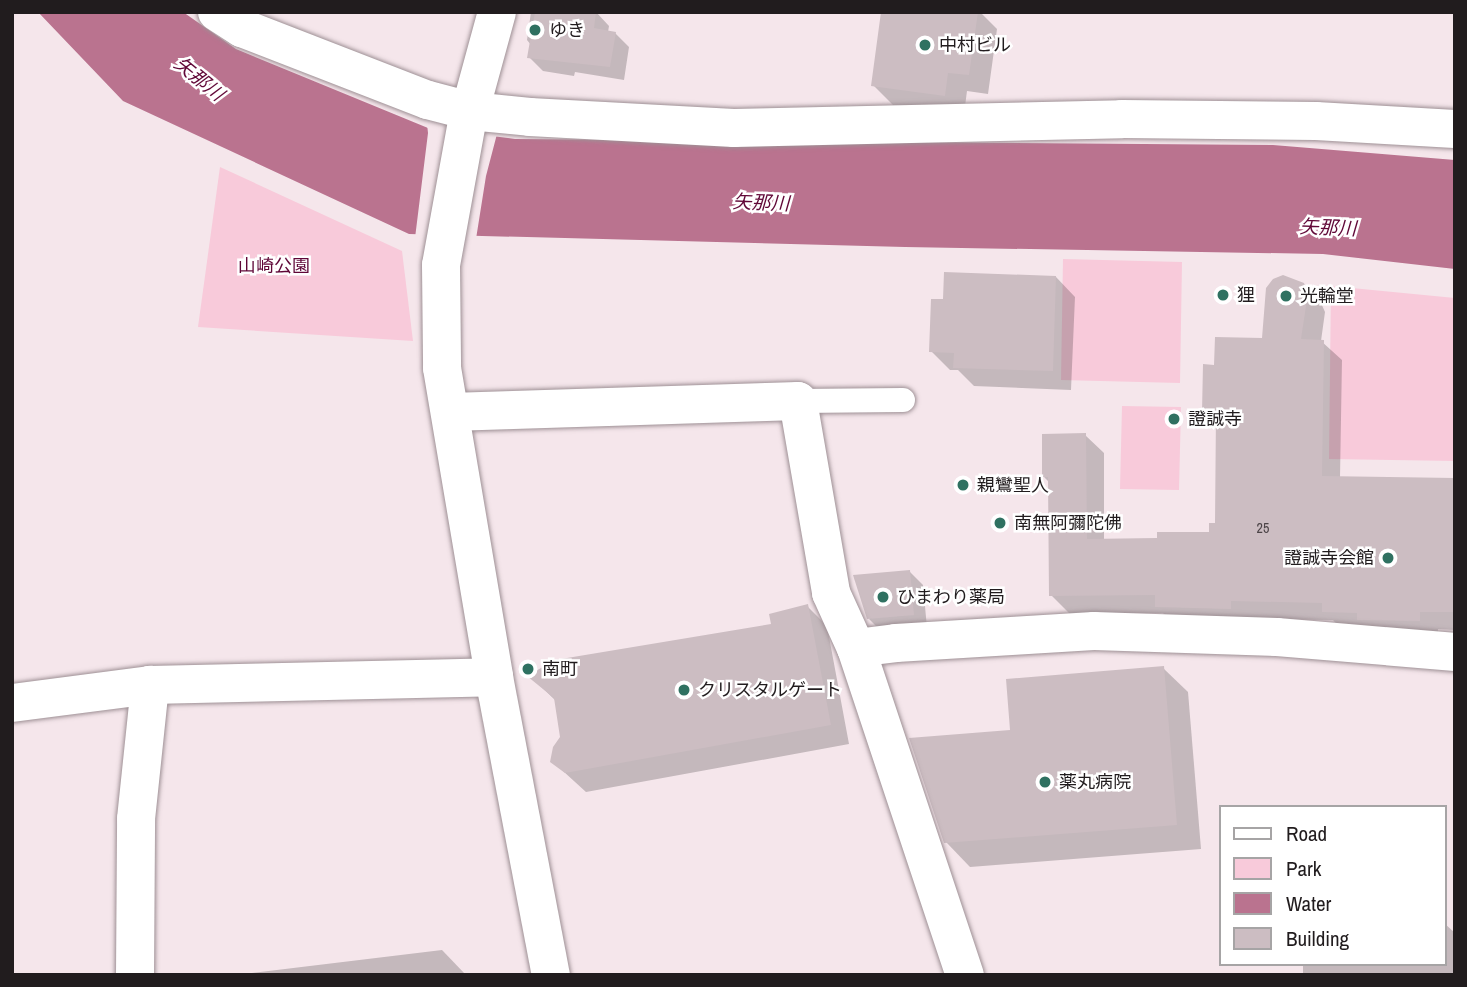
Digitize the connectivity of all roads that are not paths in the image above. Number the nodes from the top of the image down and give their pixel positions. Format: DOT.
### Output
graph roads {
  1 [pos="217,12"];
  2 [pos="497,12"];
  3 [pos="469,116"];
  4 [pos="1455,129"];
  5 [pos="903,400"];
  6 [pos="798,401"];
  7 [pos="450,412"];
  8 [pos="856,648"];
  9 [pos="1455,652"];
  10 [pos="494,677"];
  11 [pos="150,685"];
  12 [pos="12,703"];
  13 [pos="135,975"];
  14 [pos="551,975"];
  15 [pos="965,975"];
  1 -- 3 [label="street"];
  2 -- 3 [label="street"];
  3 -- 4 [label="street"];
  3 -- 7 [label="street"];
  5 -- 6 [label="lane"];
  6 -- 7 [label="street"];
  6 -- 8 [label="street"];
  7 -- 10 [label="street"];
  8 -- 9 [label="street"];
  8 -- 15 [label="street"];
  10 -- 11 [label="street"];
  10 -- 14 [label="street"];
  11 -- 12 [label="street"];
  11 -- 13 [label="street"];
}
